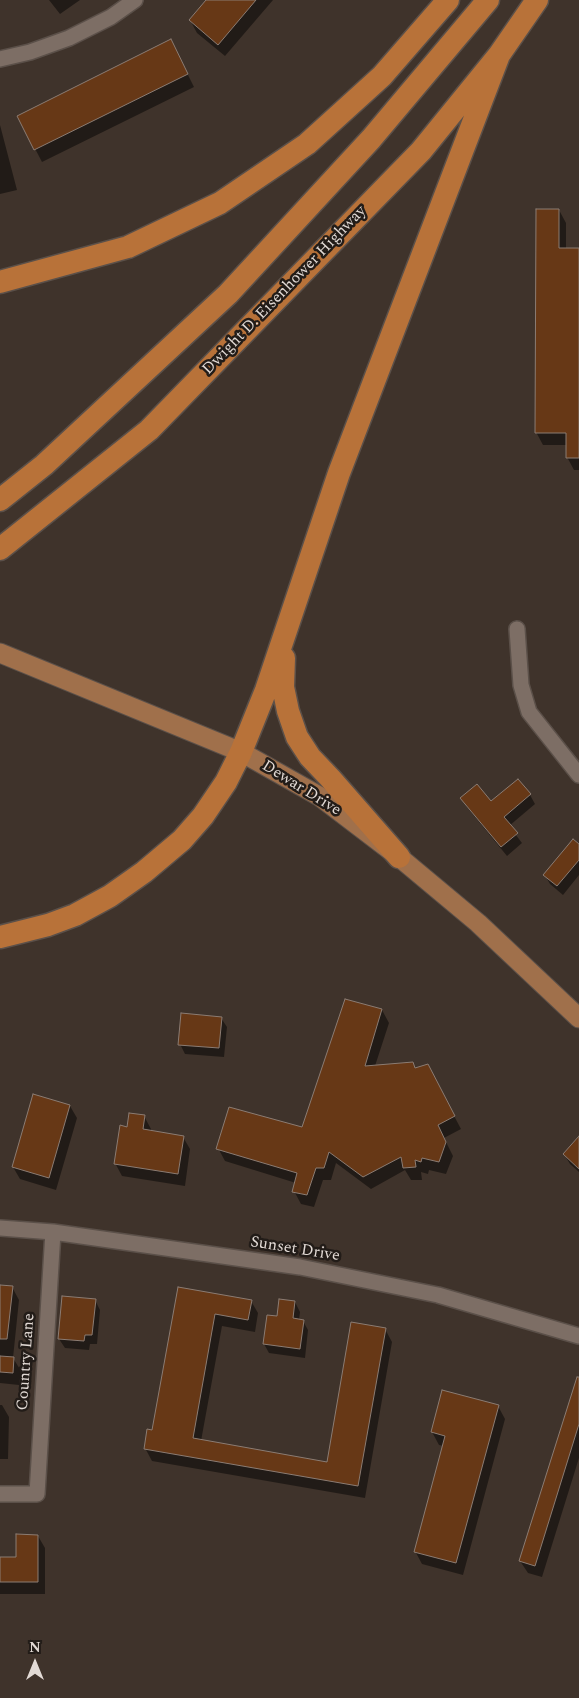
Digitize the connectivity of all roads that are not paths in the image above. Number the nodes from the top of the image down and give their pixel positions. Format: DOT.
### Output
graph roads {
  1 [pos="135,0"];
  2 [pos="448,0"];
  3 [pos="488,0"];
  4 [pos="537,0"];
  5 [pos="499,54"];
  6 [pos="0,59"];
  7 [pos="0,282"];
  8 [pos="0,500"];
  9 [pos="0,549"];
  10 [pos="517,629"];
  11 [pos="284,640"];
  12 [pos="0,653"];
  13 [pos="241,752"];
  14 [pos="579,775"];
  15 [pos="399,857"];
  16 [pos="0,937"];
  17 [pos="579,1018"];
  18 [pos="0,1228"];
  19 [pos="53,1232"];
  20 [pos="579,1336"];
  21 [pos="0,1494"];
  1 -- 6 [label="street"];
  2 -- 7 [label="highway"];
  3 -- 8 [label="highway"];
  4 -- 5 [label="highway, Dwight D. Eisenhower Highway"];
  5 -- 9 [label="highway, Dwight D. Eisenhower Highway"];
  5 -- 11 [label="highway"];
  10 -- 14 [label="street"];
  11 -- 13 [label="highway"];
  11 -- 15 [label="highway"];
  12 -- 13 [label="main road, Dewar Drive"];
  13 -- 15 [label="main road, Dewar Drive"];
  13 -- 16 [label="highway"];
  15 -- 17 [label="main road, Dewar Drive"];
  18 -- 19 [label="street, Sunset Drive"];
  19 -- 20 [label="street, Sunset Drive"];
  19 -- 21 [label="street, Country Lane"];
}
